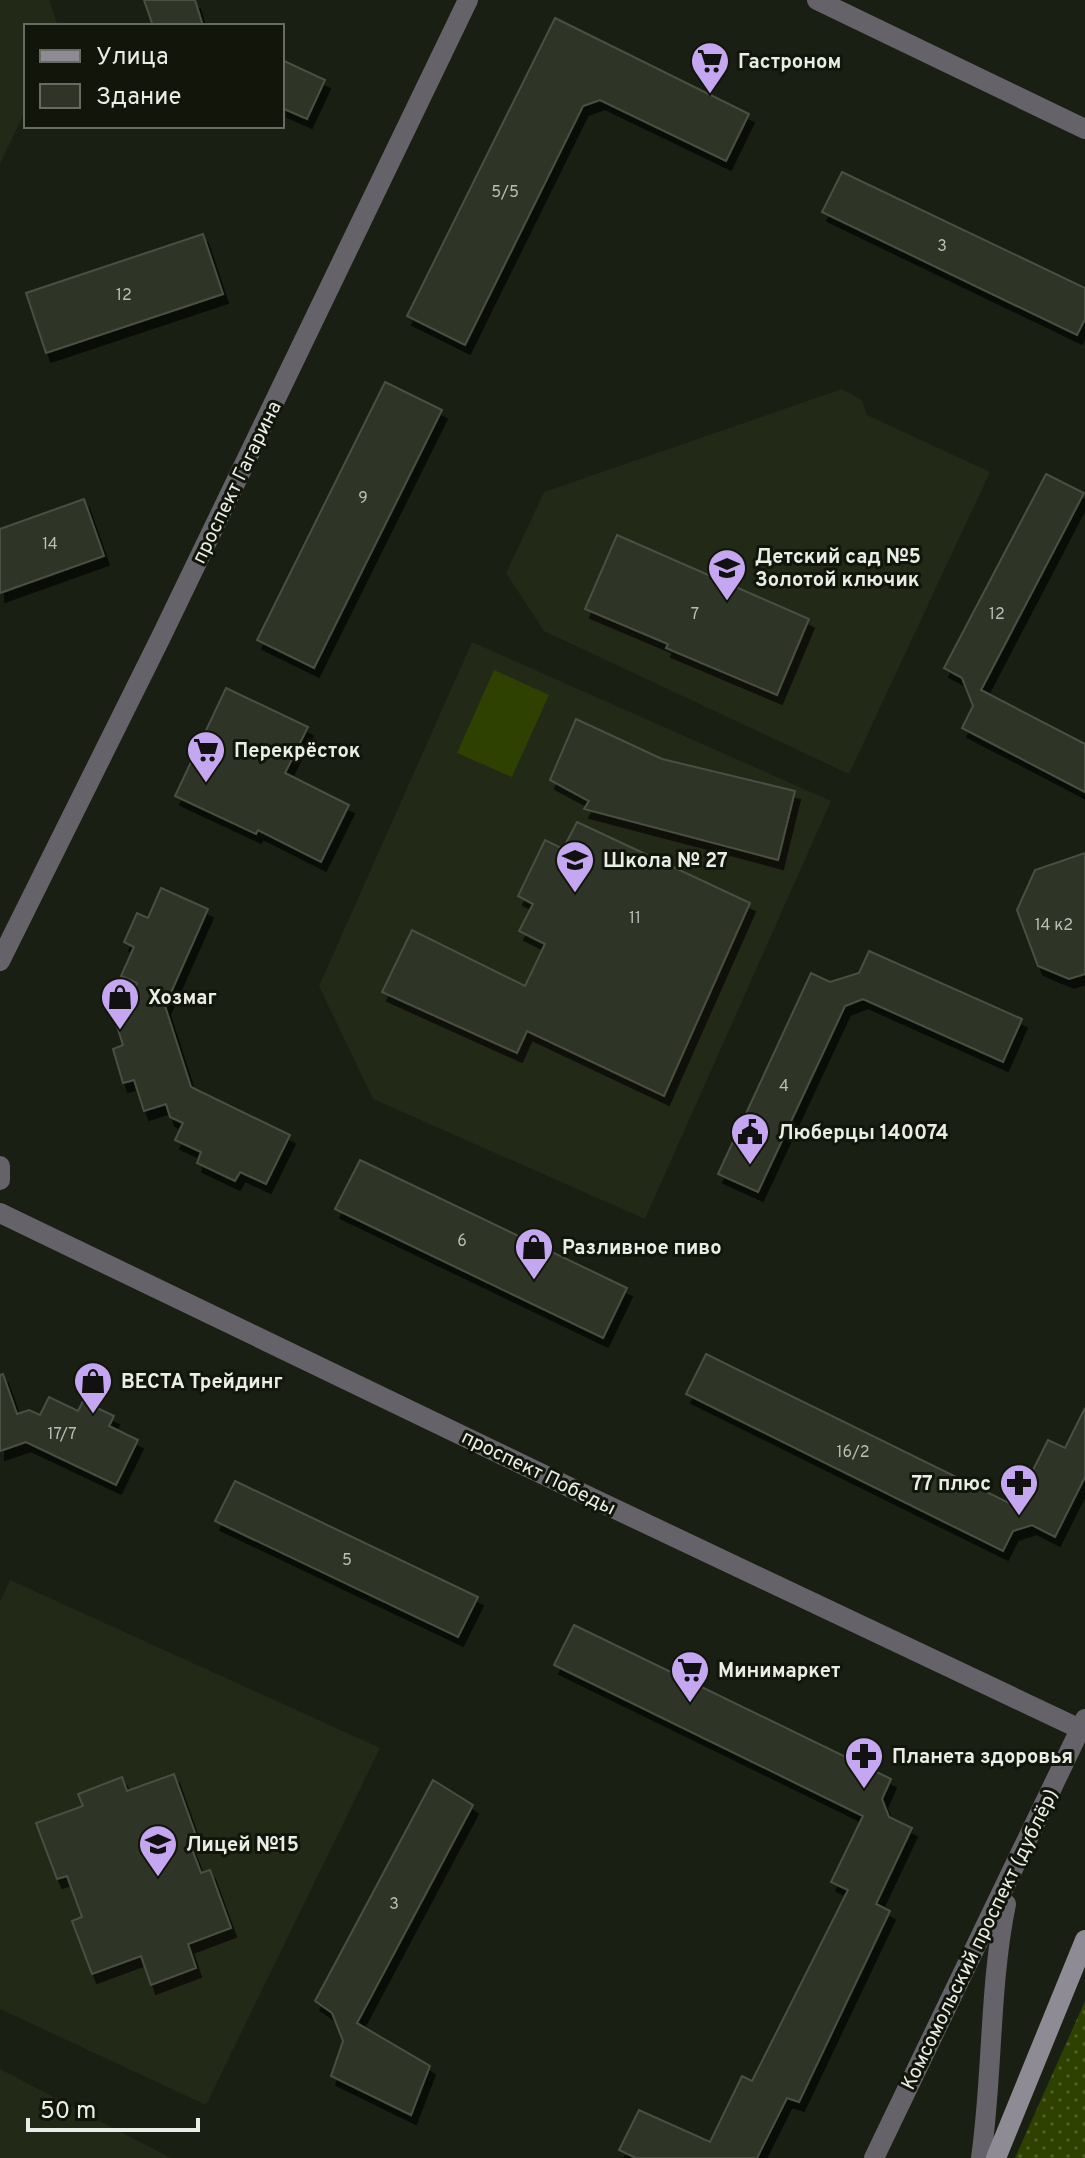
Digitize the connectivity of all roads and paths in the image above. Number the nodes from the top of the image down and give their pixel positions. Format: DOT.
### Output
graph roads {
  1 [pos="468,0"];
  2 [pos="817,0"];
  3 [pos="1085,129"];
  4 [pos="0,961"];
  5 [pos="0,1166"];
  6 [pos="0,1180"];
  7 [pos="0,1213"];
  8 [pos="1083,1724"];
  9 [pos="1012,1873"];
  10 [pos="1085,1940"];
  11 [pos="874,2158"];
  12 [pos="981,2158"];
  13 [pos="996,2158"];
  1 -- 4 [label="street, проспект Гагарина"];
  2 -- 3 [label="street"];
  5 -- 6 [label="street"];
  7 -- 8 [label="street, проспект Победы"];
  8 -- 9 [label="street, Комсомольский проспект (дублёр)"];
  9 -- 11 [label="street, Комсомольский проспект (дублёр)"];
  9 -- 12 [label="street"];
  10 -- 13 [label="main road"];
}
